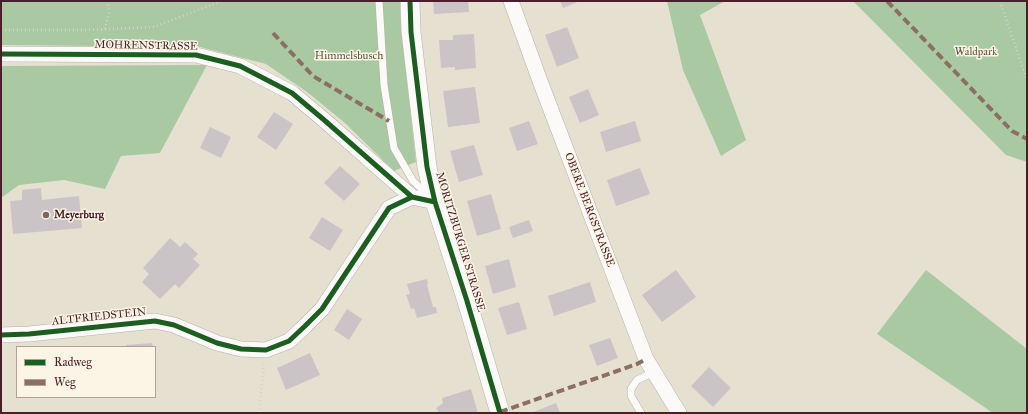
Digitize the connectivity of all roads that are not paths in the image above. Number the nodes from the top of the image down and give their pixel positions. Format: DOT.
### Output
graph roads {
  1 [pos="379,1"];
  2 [pos="410,1"];
  3 [pos="511,1"];
  4 [pos="1,54"];
  5 [pos="412,198"];
  6 [pos="435,202"];
  7 [pos="1,335"];
  8 [pos="654,372"];
  9 [pos="500,413"];
  10 [pos="640,413"];
  11 [pos="679,413"];
  1 -- 6 [label="lane"];
  2 -- 6 [label="street, MORITZBURGER STRASSE"];
  3 -- 8 [label="street, OBERE BERGSTRASSE"];
  4 -- 5 [label="street, MOHRENSTRASSE"];
  5 -- 6 [label="street"];
  5 -- 7 [label="street, ALTFRIEDSTEIN"];
  6 -- 9 [label="street, MORITZBURGER STRASSE"];
  8 -- 10 [label="lane"];
  8 -- 11 [label="street, OBERE BERGSTRASSE"];
}
